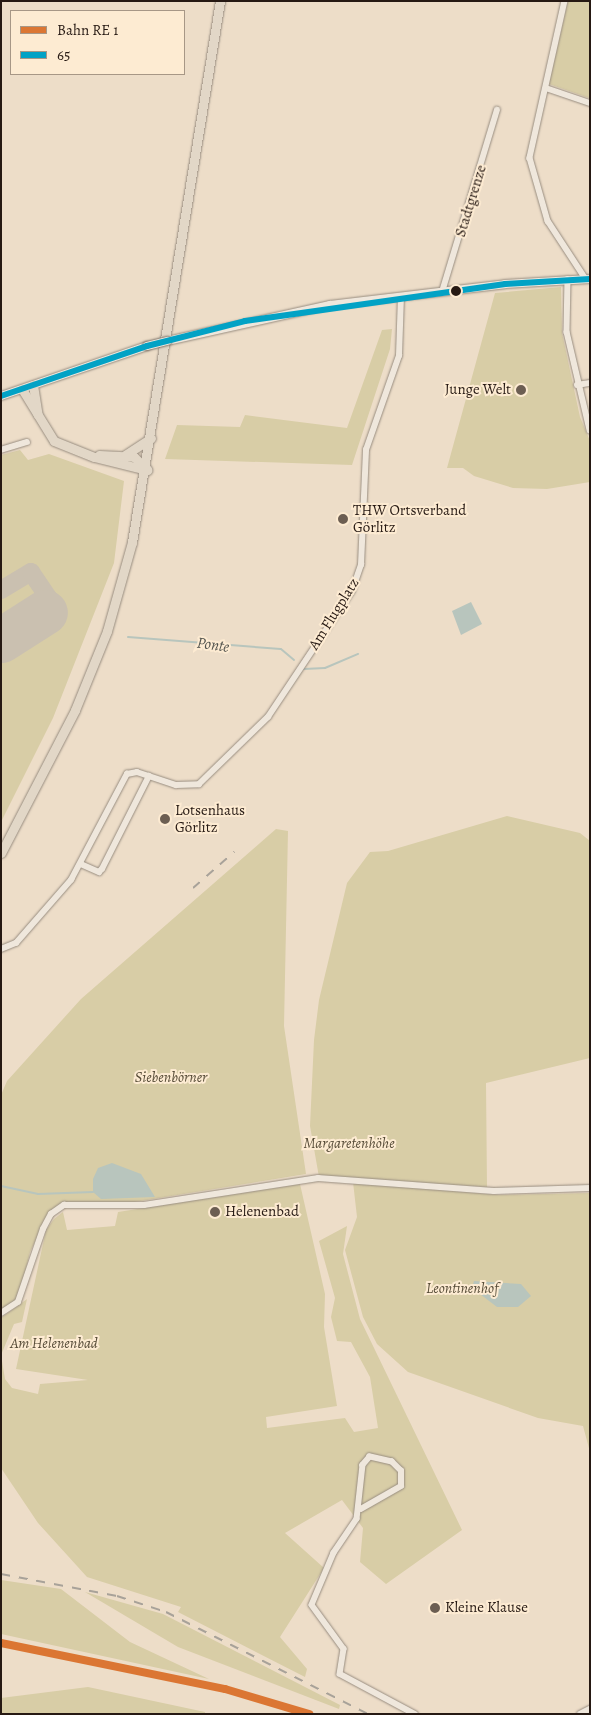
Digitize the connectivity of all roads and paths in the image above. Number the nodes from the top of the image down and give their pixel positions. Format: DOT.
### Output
graph roads {
  1 [pos="220,1"];
  2 [pos="565,1"];
  3 [pos="546,88"];
  4 [pos="590,103"];
  5 [pos="497,110"];
  6 [pos="568,279"];
  7 [pos="588,279"];
  8 [pos="442,292"];
  9 [pos="400,296"];
  10 [pos="590,383"];
  11 [pos="33,385"];
  12 [pos="577,385"];
  13 [pos="22,388"];
  14 [pos="1,396"];
  15 [pos="39,420"];
  16 [pos="590,430"];
  17 [pos="151,438"];
  18 [pos="27,442"];
  19 [pos="1,450"];
  20 [pos="87,454"];
  21 [pos="125,455"];
  22 [pos="147,470"];
  23 [pos="149,776"];
  24 [pos="1,853"];
  25 [pos="81,864"];
  26 [pos="1,949"];
  27 [pos="590,1188"];
  28 [pos="1,1313"];
  29 [pos="361,1509"];
  30 [pos="590,1710"];
  31 [pos="415,1714"];
  32 [pos="580,1714"];
  1 -- 17 [label="main road"];
  2 -- 3 [label="street"];
  3 -- 4 [label="street"];
  3 -- 7 [label="street"];
  5 -- 8 [label="street, Stadtgrenze"];
  6 -- 7 [label="street"];
  6 -- 8 [label="street"];
  6 -- 12 [label="street"];
  8 -- 9 [label="street"];
  9 -- 11 [label="street, bridge"];
  9 -- 23 [label="street, Am Flugplatz"];
  10 -- 12 [label="street"];
  11 -- 13 [label="street"];
  11 -- 15 [label="main road"];
  12 -- 16 [label="street"];
  13 -- 14 [label="street"];
  13 -- 15 [label="main road"];
  15 -- 20 [label="main road"];
  17 -- 21 [label="main road"];
  17 -- 22 [label="main road"];
  18 -- 19 [label="street"];
  20 -- 21 [label="main road"];
  20 -- 22 [label="main road"];
  21 -- 22 [label="main road"];
  22 -- 24 [label="main road"];
  23 -- 25 [label="street, Am Flugplatz"];
  23 -- 25 [label="street"];
  25 -- 26 [label="street, Am Flugplatz"];
  27 -- 28 [label="street"];
  29 -- 29 [label="street"];
  29 -- 31 [label="street"];
  30 -- 32 [label="street"];
}
